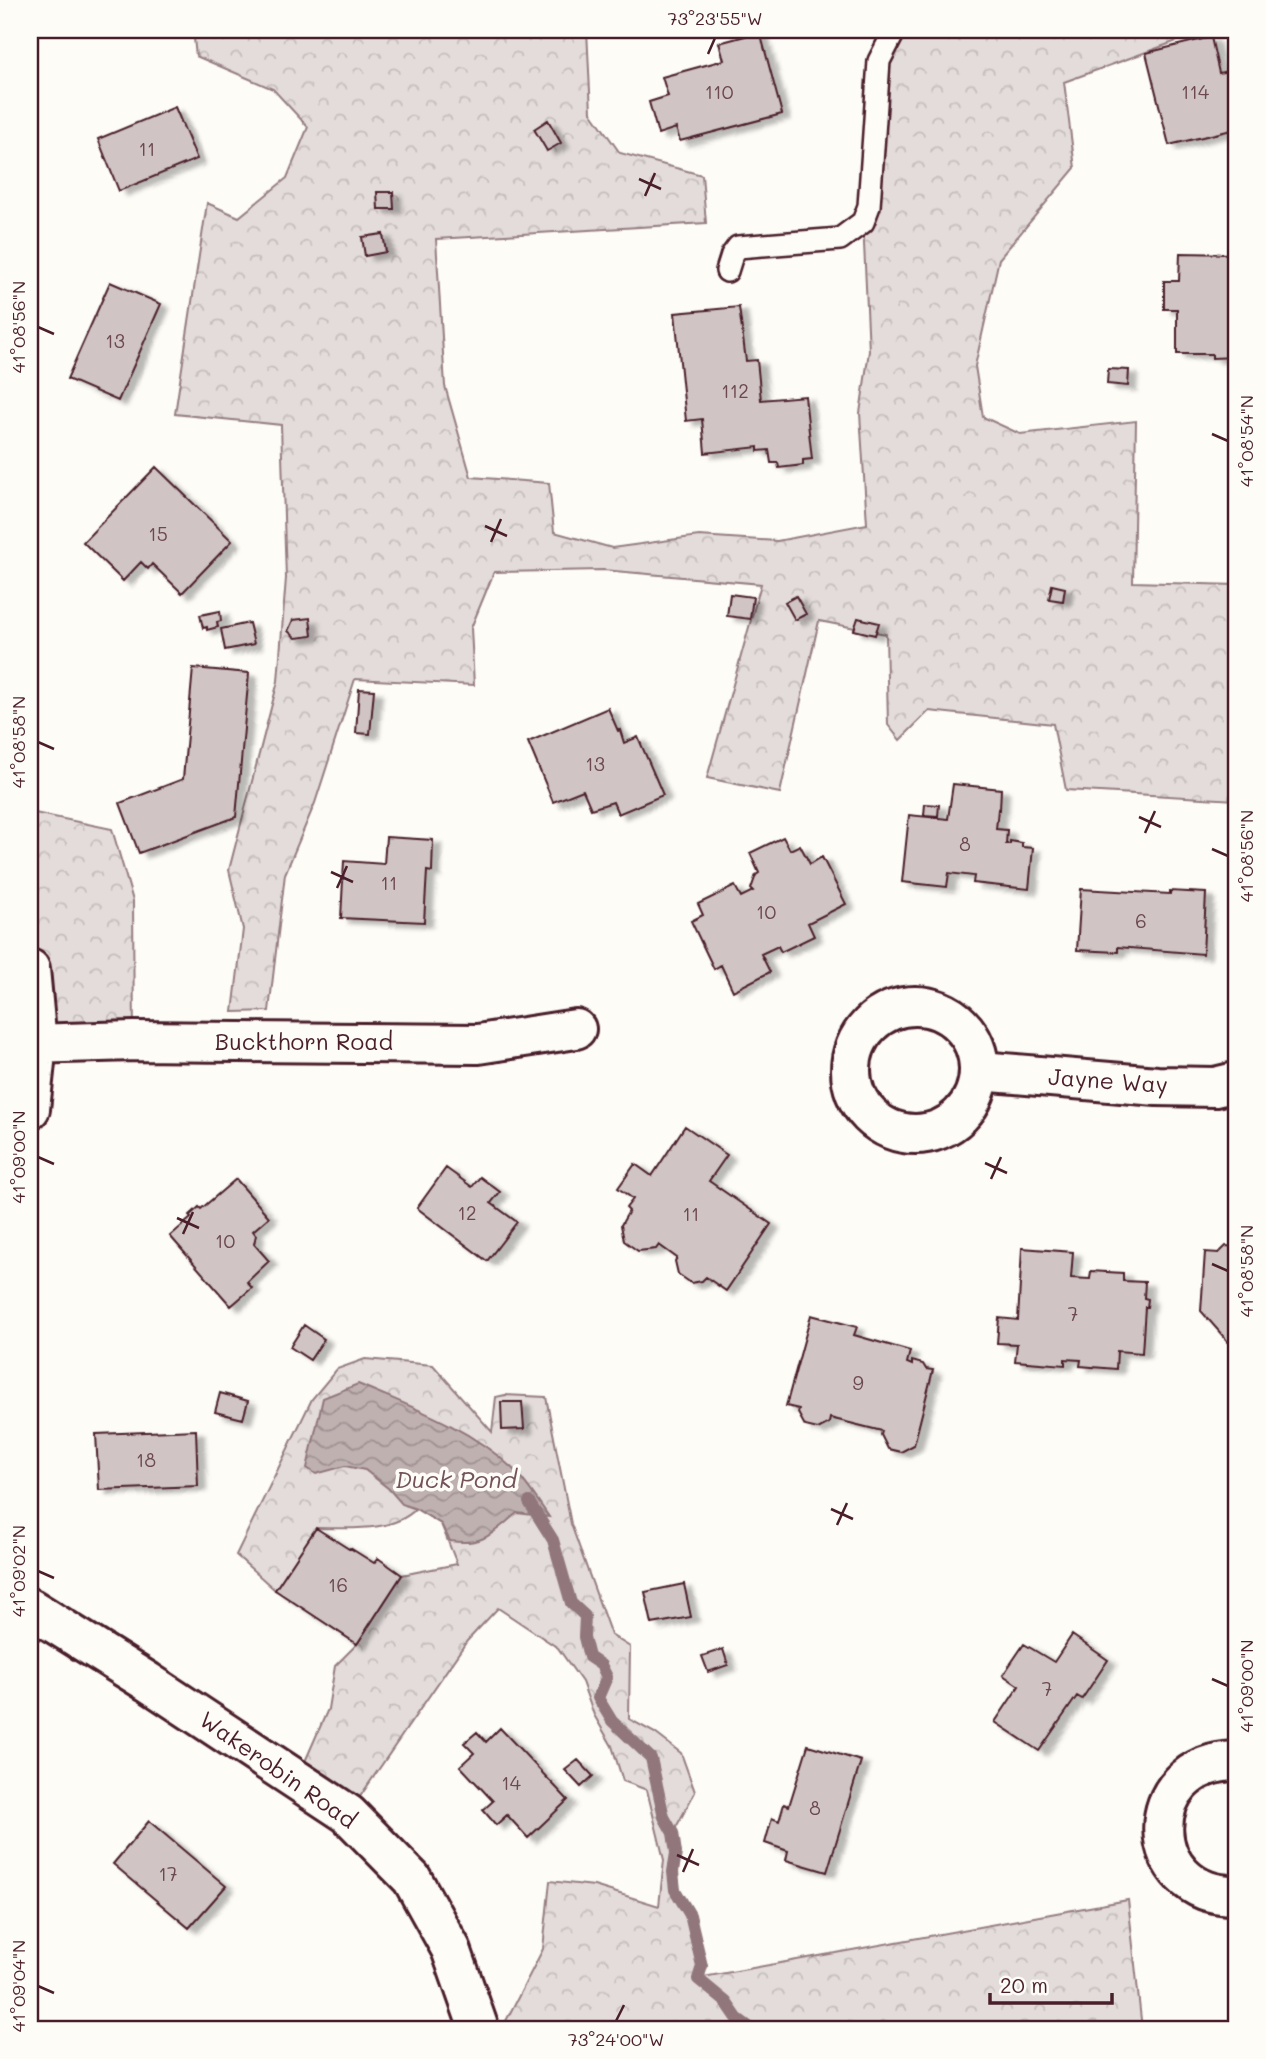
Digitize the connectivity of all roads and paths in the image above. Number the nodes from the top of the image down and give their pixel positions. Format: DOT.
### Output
graph roads {
  1 [pos="895,30"];
  2 [pos="727,271"];
  3 [pos="30,969"];
  4 [pos="576,1029"];
  5 [pos="33,1044"];
  6 [pos="979,1071"];
  7 [pos="1236,1082"];
  8 [pos="30,1109"];
  9 [pos="30,1608"];
  10 [pos="1236,1761"];
  11 [pos="1236,1895"];
  12 [pos="479,2029"];
  1 -- 2 [label="lane"];
  3 -- 5 [label="street"];
  4 -- 5 [label="street, Buckthorn Road"];
  5 -- 8 [label="street"];
  6 -- 7 [label="street, Jayne Way"];
  9 -- 12 [label="street, Wakerobin Road"];
  10 -- 11 [label="street"];
}
